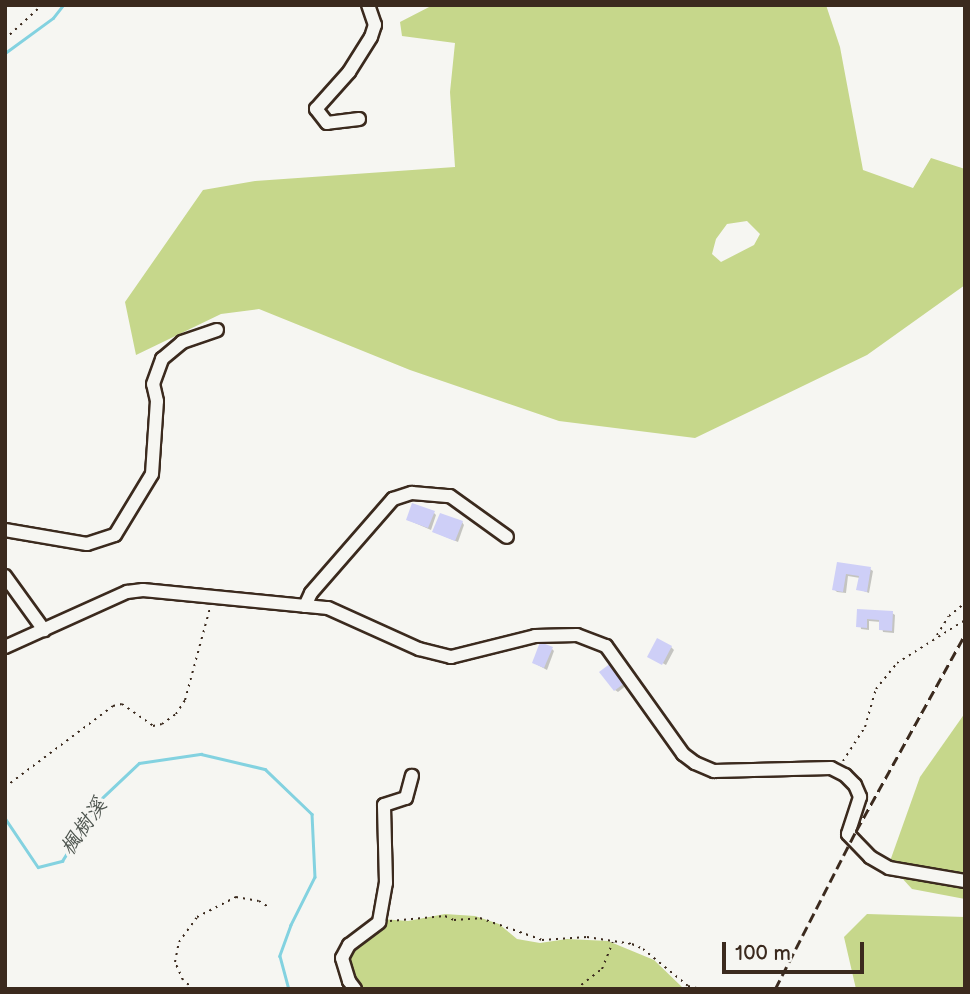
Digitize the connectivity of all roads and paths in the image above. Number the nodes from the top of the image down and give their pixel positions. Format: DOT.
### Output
graph roads {
  1 [pos="42,5"];
  2 [pos="368,5"];
  3 [pos="5,39"];
  4 [pos="359,119"];
  5 [pos="217,330"];
  6 [pos="5,530"];
  7 [pos="507,537"];
  8 [pos="5,576"];
  9 [pos="213,596"];
  10 [pos="965,603"];
  11 [pos="305,606"];
  12 [pos="965,620"];
  13 [pos="44,630"];
  14 [pos="936,636"];
  15 [pos="5,647"];
  16 [pos="837,771"];
  17 [pos="412,776"];
  18 [pos="5,787"];
  19 [pos="965,881"];
  20 [pos="270,908"];
  21 [pos="379,922"];
  22 [pos="614,941"];
  23 [pos="194,989"];
  24 [pos="355,989"];
  25 [pos="576,989"];
  26 [pos="701,989"];
  1 -- 3 [label="path"];
  2 -- 4 [label="street"];
  5 -- 6 [label="street"];
  7 -- 11 [label="street"];
  8 -- 13 [label="street"];
  9 -- 11 [label="street"];
  9 -- 13 [label="street"];
  9 -- 18 [label="path"];
  10 -- 14 [label="path"];
  11 -- 16 [label="street"];
  12 -- 14 [label="path"];
  13 -- 15 [label="street"];
  14 -- 16 [label="path"];
  16 -- 19 [label="street"];
  17 -- 21 [label="street"];
  20 -- 23 [label="path"];
  21 -- 22 [label="path"];
  21 -- 24 [label="street"];
  22 -- 25 [label="path"];
  22 -- 26 [label="path"];
}
